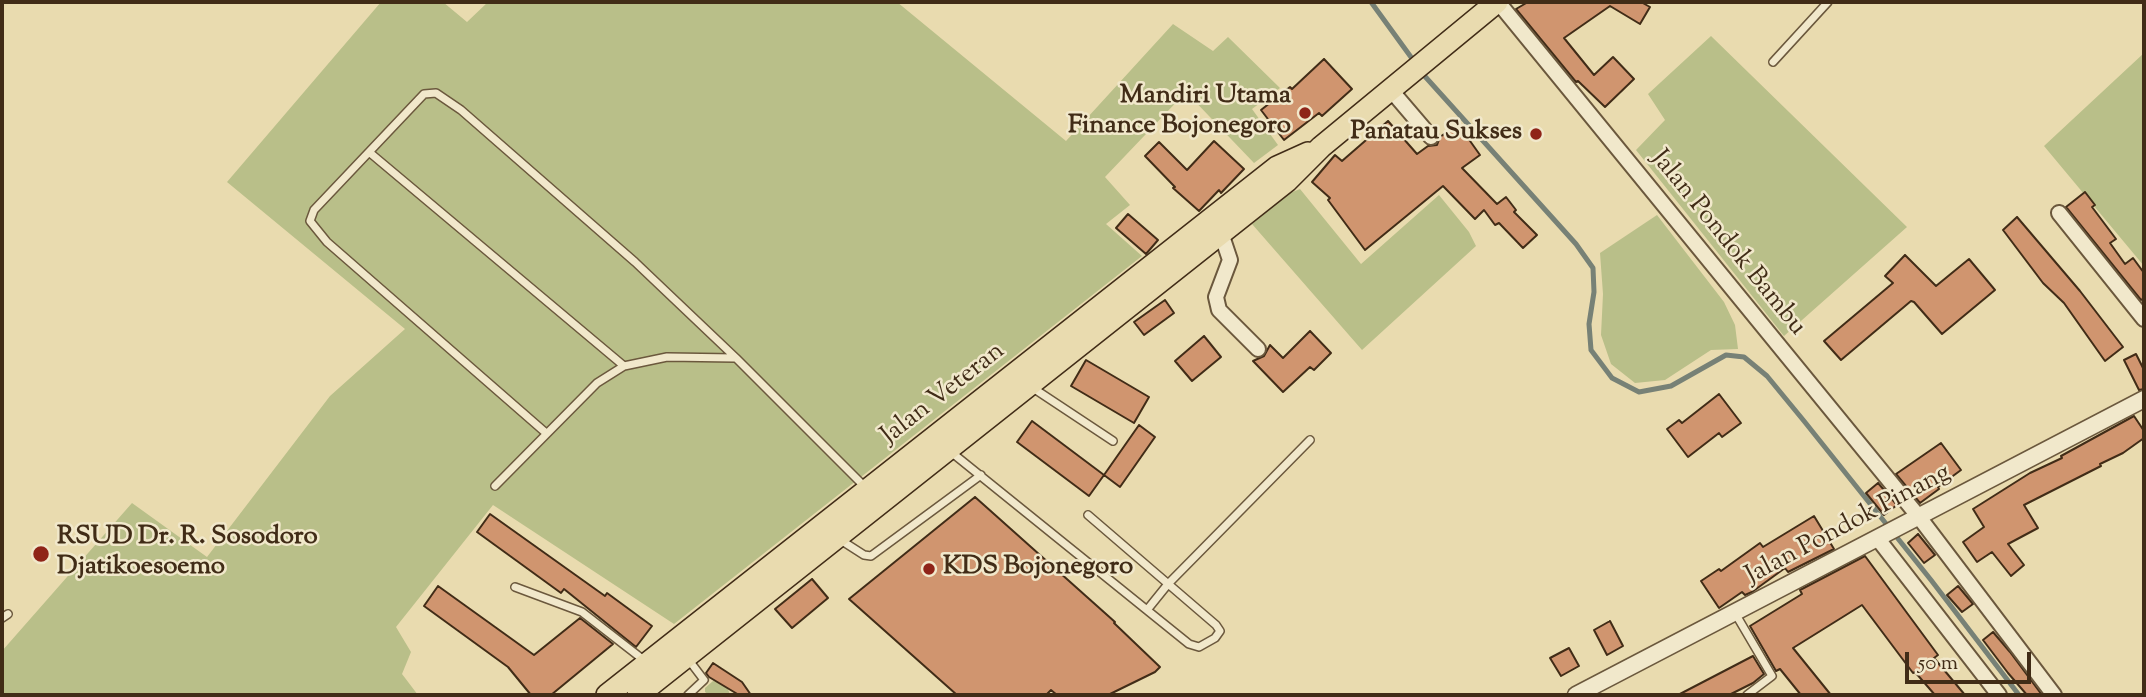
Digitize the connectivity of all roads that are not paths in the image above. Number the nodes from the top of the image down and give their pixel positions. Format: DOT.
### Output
graph roads {
  1 [pos="1497,2"];
  2 [pos="1828,2"];
  3 [pos="1773,62"];
  4 [pos="1393,86"];
  5 [pos="1431,137"];
  6 [pos="1321,147"];
  7 [pos="369,152"];
  8 [pos="2059,213"];
  9 [pos="1221,233"];
  10 [pos="2144,319"];
  11 [pos="1258,349"];
  12 [pos="736,358"];
  13 [pos="624,366"];
  14 [pos="1029,386"];
  15 [pos="2144,399"];
  16 [pos="546,433"];
  17 [pos="1310,440"];
  18 [pos="1113,442"];
  19 [pos="948,449"];
  20 [pos="981,475"];
  21 [pos="495,486"];
  22 [pos="874,497"];
  23 [pos="1088,515"];
  24 [pos="1919,517"];
  25 [pos="836,537"];
  26 [pos="1878,538"];
  27 [pos="1168,584"];
  28 [pos="515,587"];
  29 [pos="1147,610"];
  30 [pos="1735,613"];
  31 [pos="686,656"];
  32 [pos="648,663"];
  33 [pos="607,695"];
  34 [pos="638,695"];
  35 [pos="688,695"];
  36 [pos="1576,695"];
  37 [pos="1747,695"];
  38 [pos="2000,695"];
  39 [pos="2054,695"];
  1 -- 4 [label="main road, Jalan Veteran"];
  1 -- 24 [label="street, Jalan Pondok Bambu"];
  2 -- 3 [label="lane"];
  4 -- 5 [label="street"];
  4 -- 6 [label="main road, Jalan Veteran"];
  6 -- 9 [label="main road, Jalan Veteran"];
  6 -- 22 [label="main road, Jalan Veteran"];
  7 -- 12 [label="lane"];
  7 -- 13 [label="lane"];
  7 -- 16 [label="lane"];
  8 -- 10 [label="street"];
  9 -- 11 [label="street"];
  9 -- 14 [label="main road, Jalan Veteran"];
  12 -- 13 [label="lane"];
  12 -- 22 [label="lane"];
  13 -- 16 [label="lane"];
  14 -- 18 [label="lane"];
  14 -- 19 [label="main road, Jalan Veteran"];
  15 -- 24 [label="street, Jalan Pondok Pinang"];
  16 -- 21 [label="lane"];
  17 -- 27 [label="lane"];
  19 -- 20 [label="lane"];
  19 -- 22 [label="main road, Jalan Veteran"];
  20 -- 25 [label="lane"];
  20 -- 29 [label="lane"];
  22 -- 25 [label="main road, Jalan Veteran"];
  22 -- 32 [label="main road, Jalan Veteran"];
  23 -- 27 [label="lane"];
  24 -- 26 [label="street, Jalan Pondok Pinang"];
  24 -- 39 [label="street, Jalan Pondok Bambu"];
  25 -- 31 [label="main road, Jalan Veteran"];
  26 -- 30 [label="street, Jalan Pondok Pinang"];
  26 -- 38 [label="street"];
  27 -- 29 [label="lane"];
  27 -- 29 [label="lane"];
  28 -- 32 [label="lane"];
  30 -- 36 [label="street, Jalan Pondok Pinang"];
  30 -- 37 [label="lane"];
  31 -- 34 [label="main road, Jalan Veteran"];
  31 -- 35 [label="lane"];
  32 -- 33 [label="main road, Jalan Veteran"];
}
